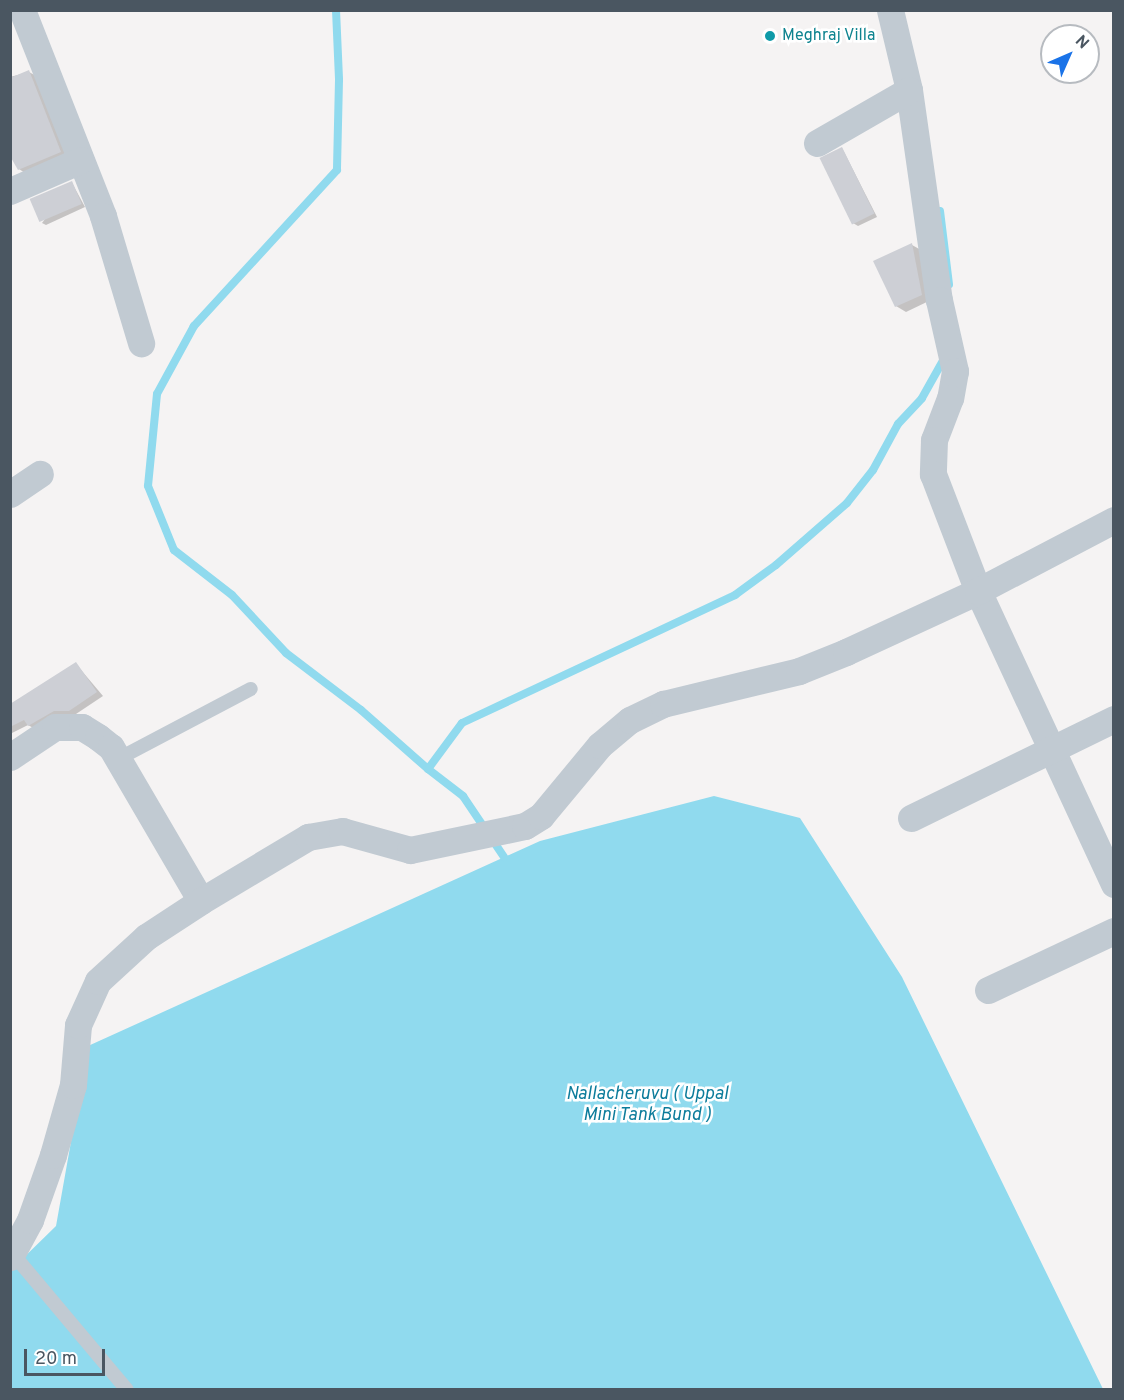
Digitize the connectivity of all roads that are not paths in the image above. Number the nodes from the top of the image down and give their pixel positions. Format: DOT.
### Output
graph roads {
  1 [pos="890,10"];
  2 [pos="25,16"];
  3 [pos="909,90"];
  4 [pos="817,142"];
  5 [pos="81,160"];
  6 [pos="10,191"];
  7 [pos="141,343"];
  8 [pos="40,474"];
  9 [pos="10,494"];
  10 [pos="1113,520"];
  11 [pos="978,591"];
  12 [pos="251,689"];
  13 [pos="1113,719"];
  14 [pos="1049,750"];
  15 [pos="10,757"];
  16 [pos="118,759"];
  17 [pos="911,818"];
  18 [pos="1113,884"];
  19 [pos="201,901"];
  20 [pos="1113,931"];
  21 [pos="988,990"];
  22 [pos="12,1256"];
  23 [pos="127,1389"];
  1 -- 3 [label="street"];
  2 -- 5 [label="street"];
  3 -- 4 [label="street"];
  3 -- 11 [label="street"];
  5 -- 6 [label="street"];
  5 -- 7 [label="street"];
  8 -- 9 [label="street"];
  10 -- 11 [label="street"];
  11 -- 14 [label="street"];
  11 -- 19 [label="street"];
  12 -- 16 [label="lane"];
  13 -- 14 [label="street"];
  14 -- 17 [label="street"];
  14 -- 18 [label="street"];
  15 -- 16 [label="street"];
  16 -- 19 [label="street"];
  19 -- 22 [label="street"];
  20 -- 21 [label="street"];
  22 -- 23 [label="lane"];
}
